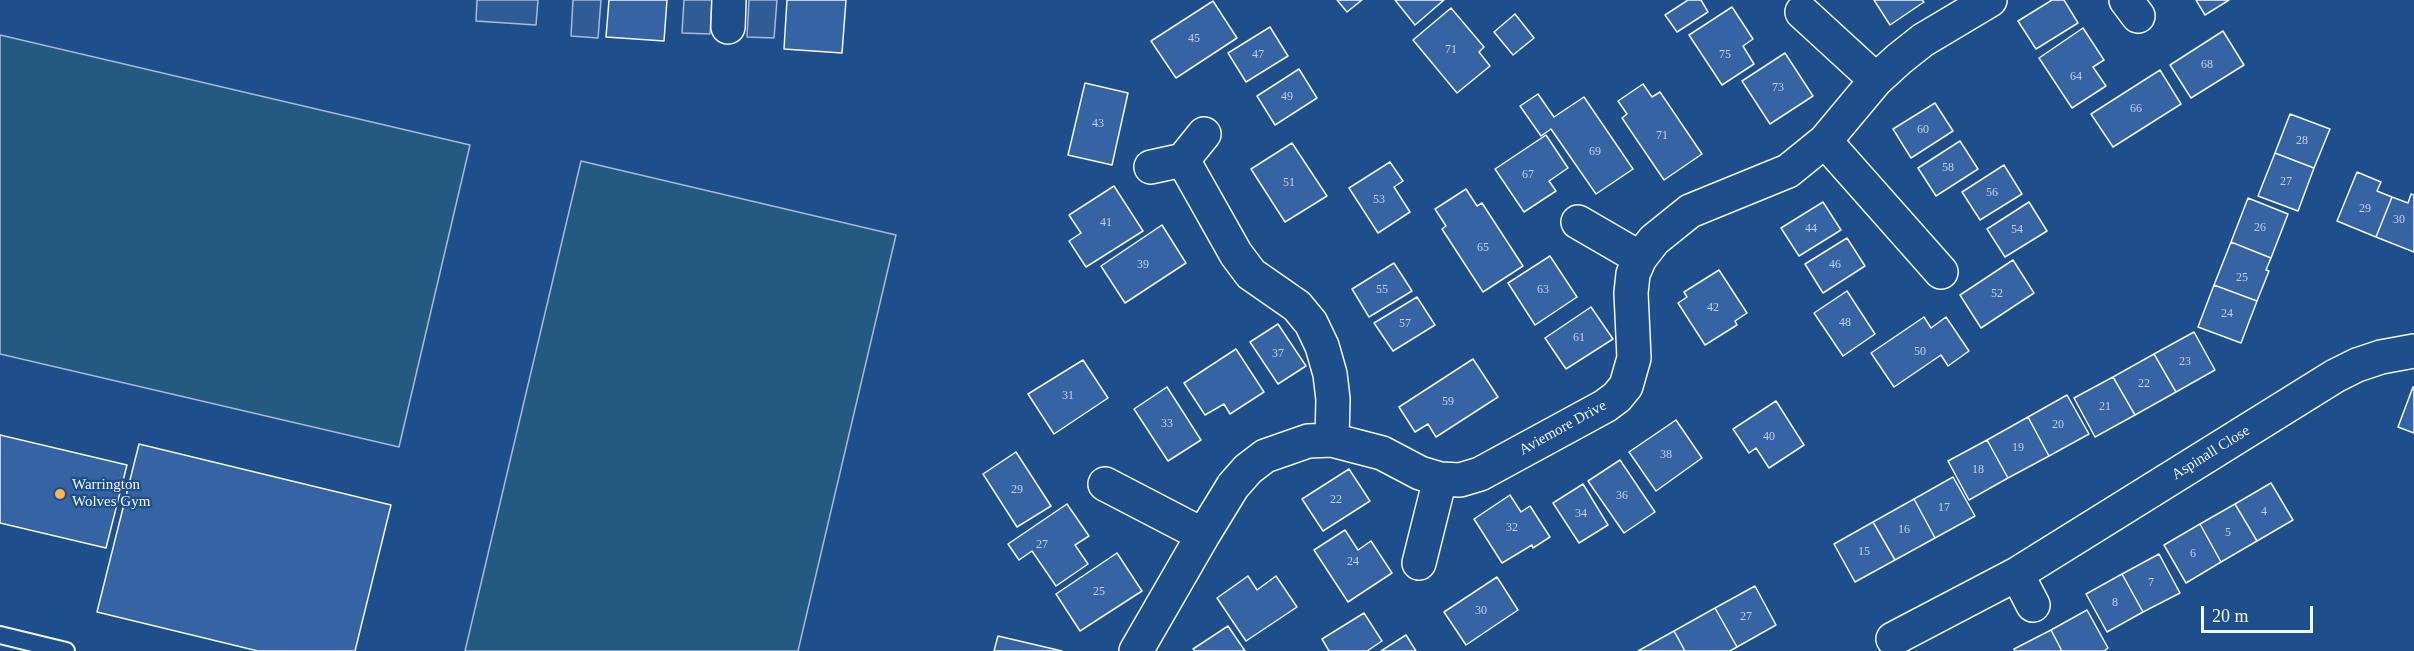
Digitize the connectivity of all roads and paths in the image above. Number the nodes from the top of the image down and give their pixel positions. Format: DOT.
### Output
graph roads {
  1 [pos="1990,0"];
  2 [pos="1800,12"];
  3 [pos="1876,80"];
  4 [pos="1204,134"];
  5 [pos="1825,141"];
  6 [pos="1183,160"];
  7 [pos="1151,167"];
  8 [pos="1578,222"];
  9 [pos="1640,258"];
  10 [pos="1941,272"];
  11 [pos="2414,351"];
  12 [pos="1332,440"];
  13 [pos="1440,479"];
  14 [pos="1106,484"];
  15 [pos="1203,535"];
  16 [pos="1419,563"];
  17 [pos="2017,574"];
  18 [pos="2033,605"];
  19 [pos="0,635"];
  20 [pos="1893,639"];
  21 [pos="59,650"];
  22 [pos="1136,651"];
  1 -- 3 [label="street, Aviemore Drive"];
  2 -- 3 [label="street"];
  3 -- 5 [label="street, Aviemore Drive"];
  4 -- 6 [label="street"];
  5 -- 9 [label="street, Aviemore Drive"];
  5 -- 10 [label="street"];
  6 -- 7 [label="street"];
  6 -- 12 [label="street"];
  8 -- 9 [label="street"];
  9 -- 13 [label="street, Aviemore Drive"];
  11 -- 17 [label="street, Aspinall Close"];
  12 -- 13 [label="street, Aviemore Drive"];
  12 -- 15 [label="street, Aviemore Drive"];
  13 -- 16 [label="street"];
  14 -- 15 [label="street"];
  15 -- 22 [label="street, Aviemore Drive"];
  17 -- 18 [label="street"];
  17 -- 20 [label="street, Aspinall Close"];
  19 -- 21 [label="lane"];
}
